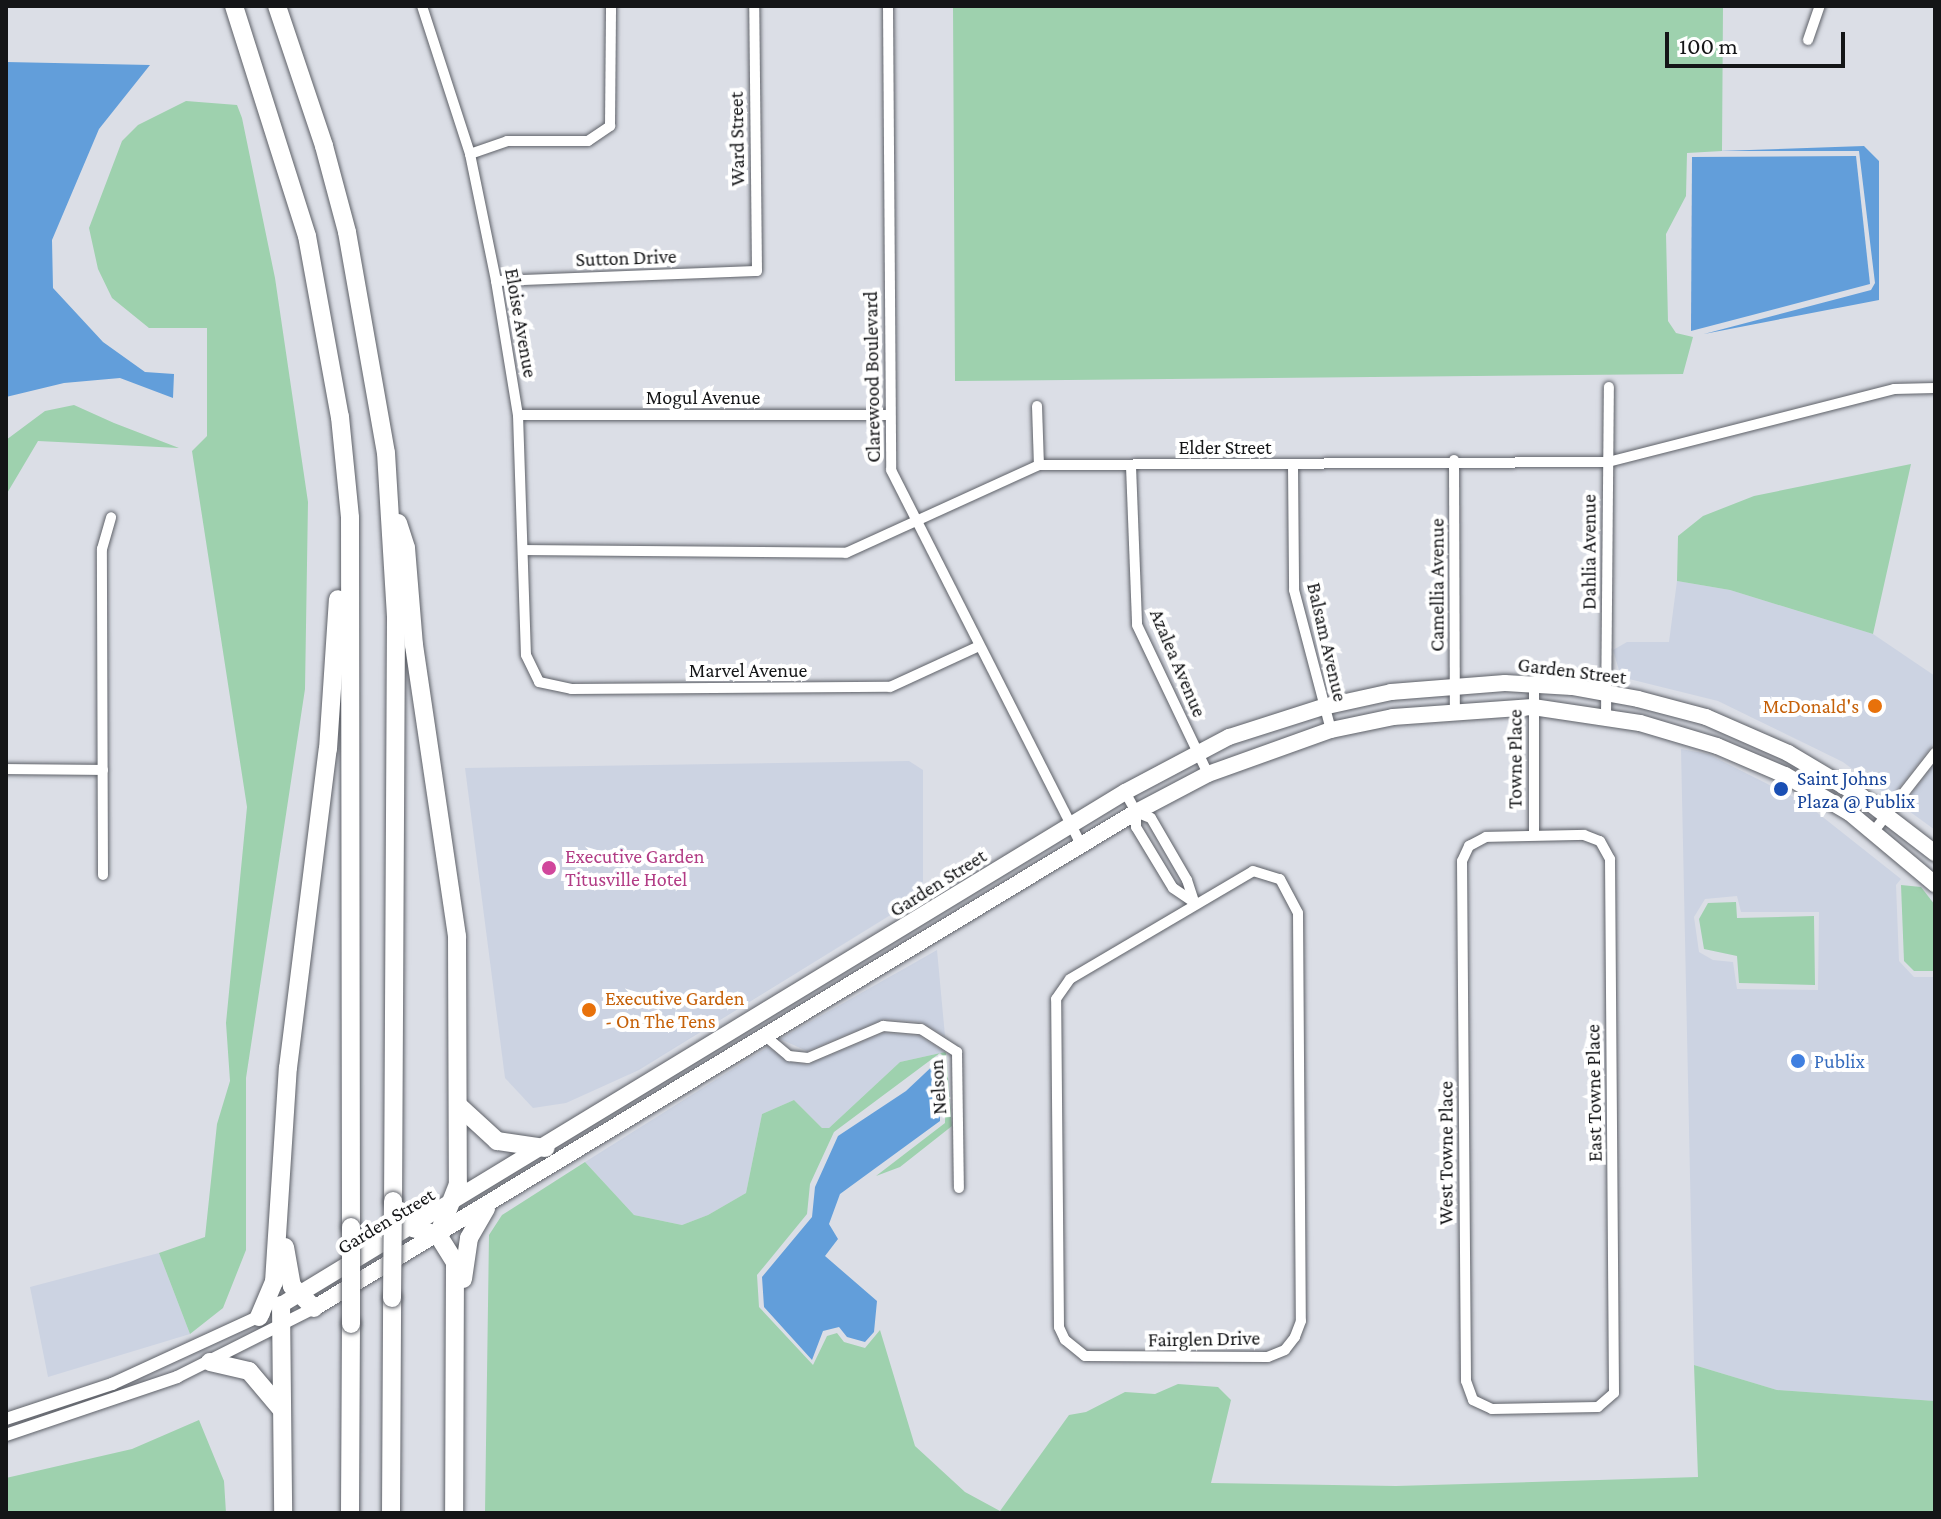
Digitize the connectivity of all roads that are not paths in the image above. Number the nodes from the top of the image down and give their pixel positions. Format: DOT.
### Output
graph roads {
  1 [pos="234,6"];
  2 [pos="277,6"];
  3 [pos="422,6"];
  4 [pos="611,6"];
  5 [pos="754,6"];
  6 [pos="888,6"];
  7 [pos="1820,6"];
  8 [pos="1808,40"];
  9 [pos="470,154"];
  10 [pos="757,271"];
  11 [pos="496,281"];
  12 [pos="1609,387"];
  13 [pos="1935,388"];
  14 [pos="1037,406"];
  15 [pos="518,415"];
  16 [pos="887,415"];
  17 [pos="1454,460"];
  18 [pos="1608,462"];
  19 [pos="1039,465"];
  20 [pos="1293,465"];
  21 [pos="1131,466"];
  22 [pos="390,502"];
  23 [pos="111,517"];
  24 [pos="350,518"];
  25 [pos="916,522"];
  26 [pos="525,550"];
  27 [pos="979,646"];
  28 [pos="526,655"];
  29 [pos="1534,684"];
  30 [pos="1455,686"];
  31 [pos="1606,693"];
  32 [pos="1323,707"];
  33 [pos="1533,707"];
  34 [pos="1455,710"];
  35 [pos="1606,717"];
  36 [pos="1331,730"];
  37 [pos="1198,752"];
  38 [pos="1935,753"];
  39 [pos="6,769"];
  40 [pos="103,770"];
  41 [pos="1208,774"];
  42 [pos="1125,792"];
  43 [pos="1136,812"];
  44 [pos="1887,815"];
  45 [pos="1070,825"];
  46 [pos="1874,831"];
  47 [pos="1534,835"];
  48 [pos="1082,846"];
  49 [pos="1935,853"];
  50 [pos="103,875"];
  51 [pos="1935,884"];
  52 [pos="1194,902"];
  53 [pos="764,1035"];
  54 [pos="692,1058"];
  55 [pos="702,1073"];
  56 [pos="459,1106"];
  57 [pos="545,1148"];
  58 [pos="959,1188"];
  59 [pos="280,1201"];
  60 [pos="451,1206"];
  61 [pos="486,1208"];
  62 [pos="413,1228"];
  63 [pos="438,1235"];
  64 [pos="307,1301"];
  65 [pos="281,1305"];
  66 [pos="459,1306"];
  67 [pos="259,1317"];
  68 [pos="281,1327"];
  69 [pos="210,1362"];
  70 [pos="64,1401"];
  71 [pos="1598,1407"];
  72 [pos="282,1410"];
  73 [pos="70,1417"];
  74 [pos="6,1419"];
  75 [pos="6,1435"];
  76 [pos="283,1513"];
  77 [pos="350,1513"];
  78 [pos="391,1513"];
  79 [pos="454,1513"];
  1 -- 24 [label="highway"];
  2 -- 22 [label="highway"];
  3 -- 9 [label="street, Eloise Avenue"];
  4 -- 9 [label="street"];
  5 -- 10 [label="street, Ward Street"];
  6 -- 16 [label="street, Clarewood Boulevard"];
  7 -- 8 [label="street"];
  9 -- 11 [label="street, Eloise Avenue"];
  10 -- 11 [label="street, Sutton Drive"];
  11 -- 15 [label="street, Eloise Avenue"];
  12 -- 18 [label="street, Dahlia Avenue"];
  13 -- 18 [label="street, Elder Street"];
  14 -- 19 [label="street"];
  15 -- 16 [label="street, Mogul Avenue"];
  15 -- 26 [label="street, Eloise Avenue"];
  16 -- 25 [label="street, Clarewood Boulevard"];
  17 -- 18 [label="street, Elder Street"];
  17 -- 20 [label="street, Elder Street"];
  17 -- 30 [label="street, Camellia Avenue"];
  18 -- 31 [label="street, Dahlia Avenue"];
  19 -- 21 [label="street, Elder Street"];
  19 -- 25 [label="street, Elder Street"];
  20 -- 21 [label="street, Elder Street"];
  20 -- 32 [label="street, Balsam Avenue"];
  21 -- 37 [label="street, Azalea Avenue"];
  22 -- 56 [label="highway"];
  22 -- 78 [label="highway, bridge"];
  23 -- 40 [label="street"];
  24 -- 59 [label="highway"];
  24 -- 77 [label="highway, bridge"];
  25 -- 26 [label="street, Elder Street"];
  25 -- 27 [label="street, Clarewood Boulevard"];
  26 -- 28 [label="street, Eloise Avenue"];
  27 -- 28 [label="street, Marvel Avenue"];
  27 -- 45 [label="street, Clarewood Boulevard"];
  29 -- 30 [label="main road, Garden Street"];
  29 -- 31 [label="main road, Garden Street"];
  29 -- 33 [label="street, Towne Place"];
  30 -- 32 [label="main road, Garden Street"];
  30 -- 34 [label="street, Camellia Avenue"];
  31 -- 35 [label="street, Dahlia Avenue"];
  31 -- 44 [label="main road, Garden Street"];
  32 -- 36 [label="street, Balsam Avenue"];
  32 -- 37 [label="main road, Garden Street"];
  33 -- 34 [label="main road, Garden Street"];
  33 -- 35 [label="main road, Garden Street"];
  33 -- 47 [label="street, Towne Place"];
  34 -- 36 [label="main road, Garden Street"];
  35 -- 46 [label="main road, Garden Street"];
  36 -- 41 [label="main road, Garden Street"];
  37 -- 41 [label="street, Azalea Avenue"];
  37 -- 42 [label="main road, Garden Street"];
  38 -- 44 [label="street"];
  39 -- 40 [label="street"];
  40 -- 50 [label="street"];
  41 -- 43 [label="main road, Garden Street"];
  42 -- 43 [label="street"];
  42 -- 45 [label="main road, Garden Street"];
  43 -- 48 [label="main road, Garden Street"];
  43 -- 52 [label="street"];
  43 -- 52 [label="street"];
  44 -- 46 [label="street"];
  44 -- 49 [label="main road, Garden Street"];
  45 -- 48 [label="street, Clarewood Boulevard"];
  45 -- 54 [label="main road, Garden Street"];
  46 -- 51 [label="main road, Garden Street"];
  47 -- 71 [label="street, East Towne Place"];
  47 -- 71 [label="street, West Towne Place"];
  48 -- 53 [label="main road, Garden Street"];
  52 -- 52 [label="street, Fairglen Drive"];
  53 -- 55 [label="main road, Garden Street"];
  53 -- 58 [label="street, Nelson"];
  54 -- 55 [label="street"];
  54 -- 57 [label="main road, Garden Street"];
  55 -- 61 [label="main road, Garden Street"];
  56 -- 57 [label="highway"];
  56 -- 60 [label="highway"];
  57 -- 60 [label="main road, Garden Street"];
  59 -- 64 [label="highway"];
  59 -- 67 [label="highway"];
  60 -- 62 [label="main road, Garden Street"];
  60 -- 63 [label="highway"];
  61 -- 63 [label="main road, Garden Street"];
  61 -- 66 [label="highway"];
  62 -- 63 [label="highway"];
  62 -- 64 [label="main road, Garden Street"];
  63 -- 64 [label="main road, Garden Street"];
  63 -- 66 [label="highway"];
  64 -- 65 [label="main road, Garden Street"];
  64 -- 68 [label="street, Garden Street"];
  65 -- 67 [label="street, Garden Street"];
  65 -- 68 [label="highway"];
  66 -- 79 [label="highway"];
  67 -- 70 [label="street, Garden Street"];
  68 -- 69 [label="street, Garden Street"];
  68 -- 72 [label="highway"];
  69 -- 72 [label="highway"];
  69 -- 73 [label="street, Garden Street"];
  70 -- 73 [label="street"];
  70 -- 74 [label="street, Garden Street"];
  72 -- 76 [label="highway"];
  73 -- 75 [label="street, Garden Street"];
}
